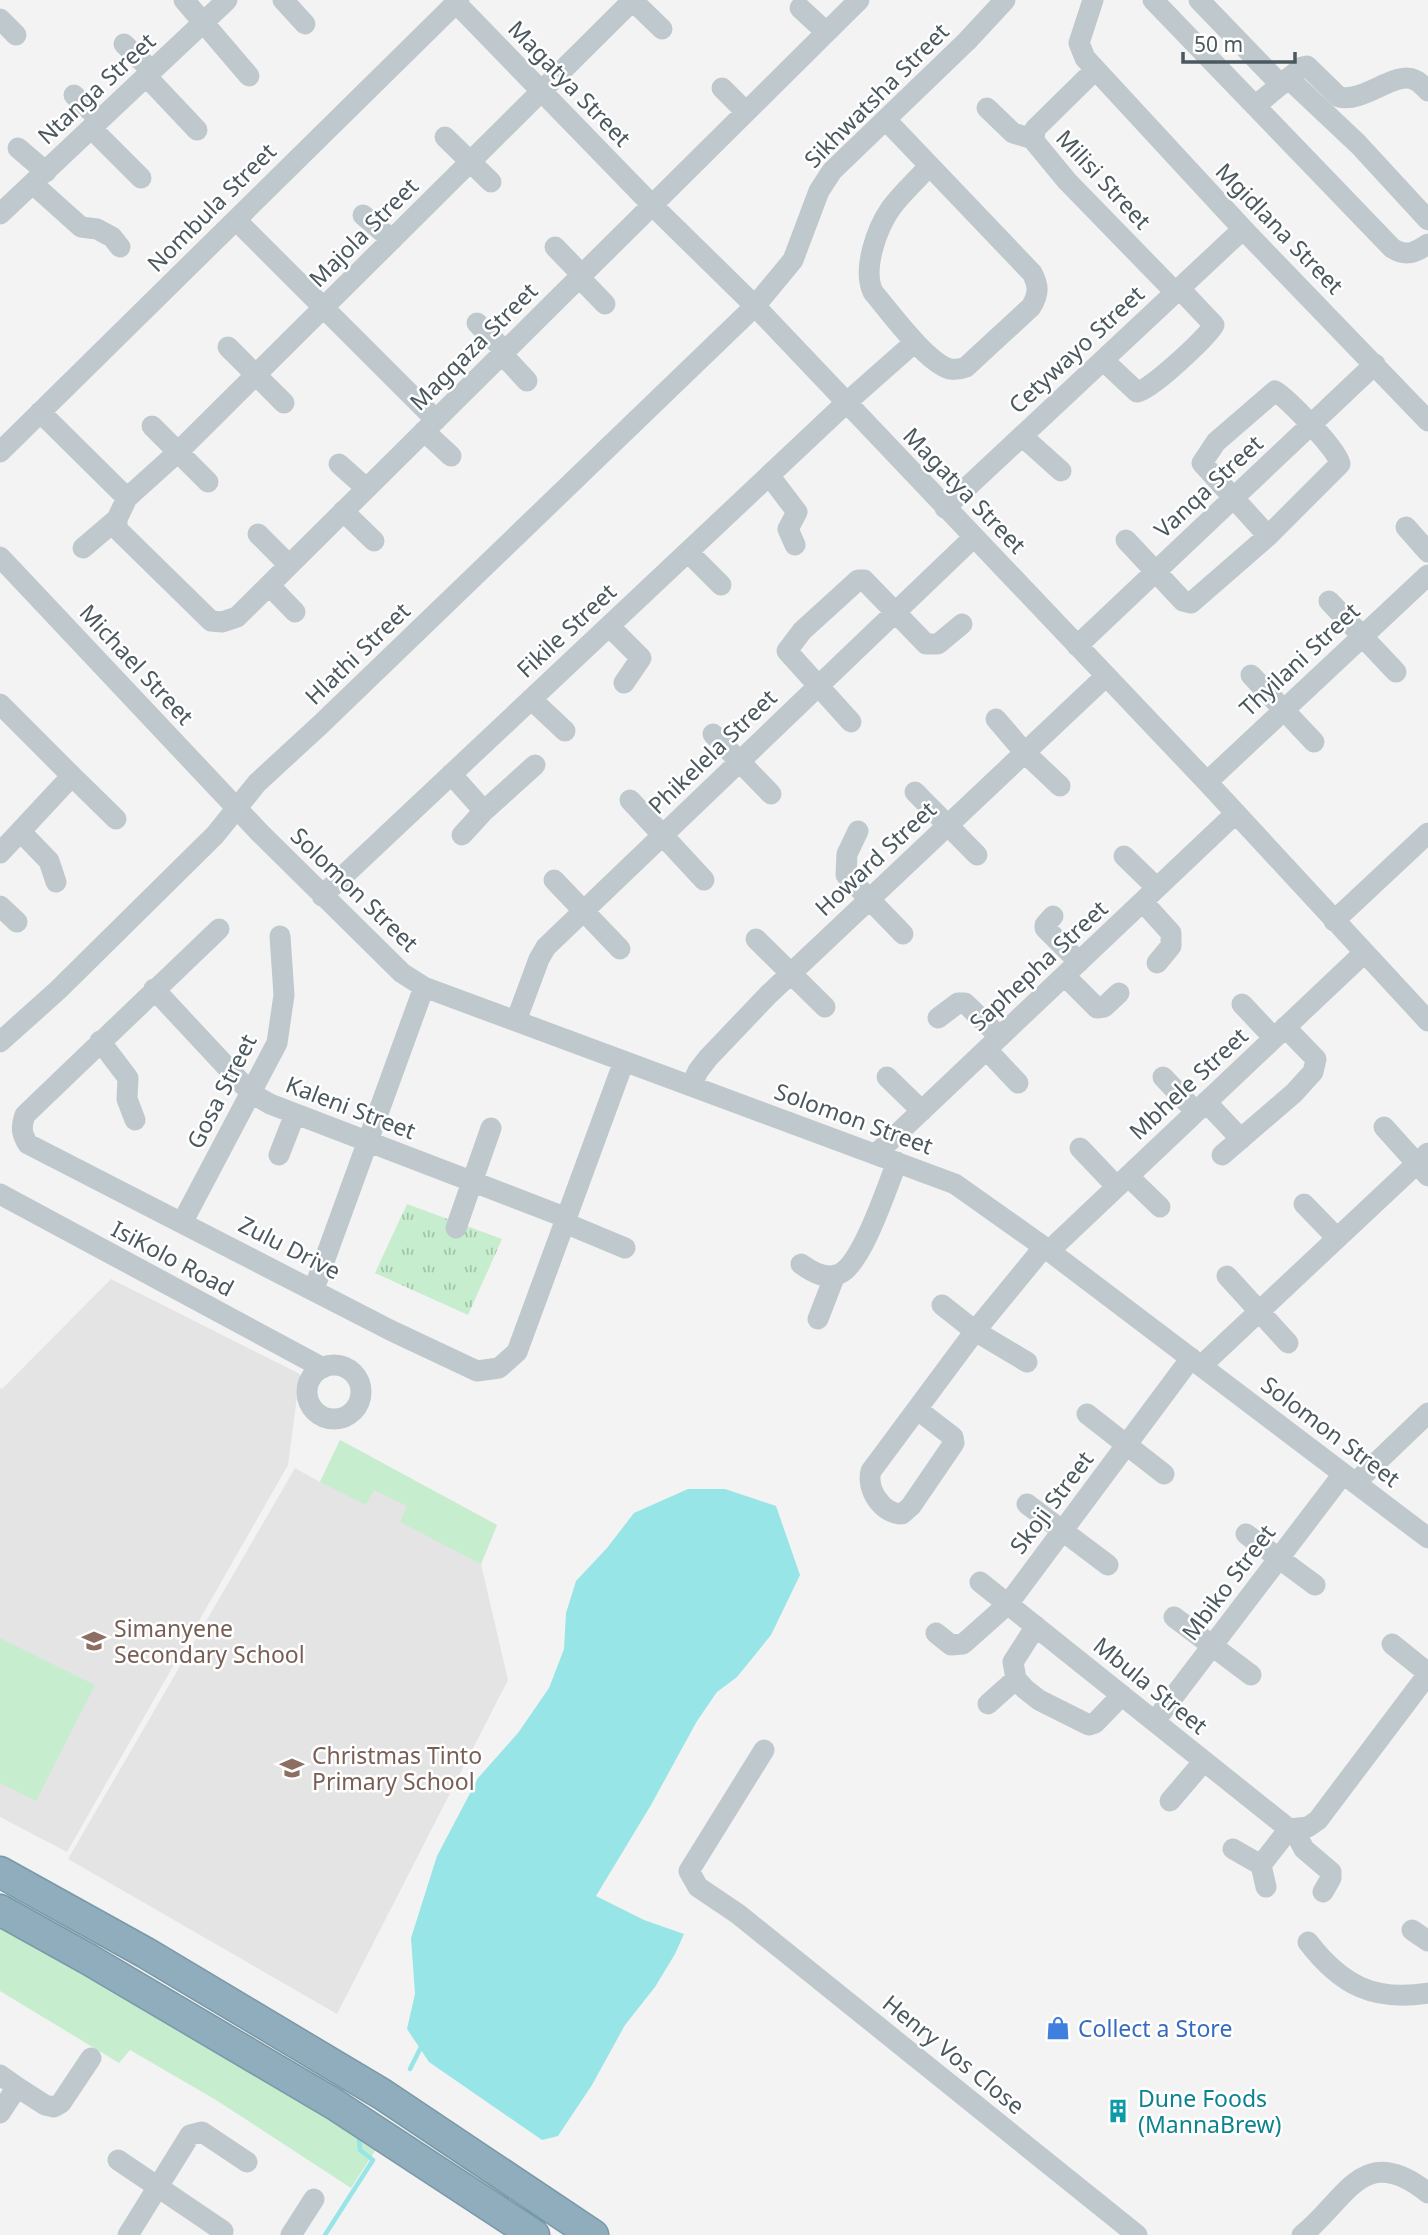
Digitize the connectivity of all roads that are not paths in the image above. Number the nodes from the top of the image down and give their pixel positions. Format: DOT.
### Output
graph roads {
  1 [pos="184,0"];
  2 [pos="227,0"];
  3 [pos="283,0"];
  4 [pos="633,0"];
  5 [pos="859,0"];
  6 [pos="1005,0"];
  7 [pos="1093,0"];
  8 [pos="1153,0"];
  9 [pos="457,2"];
  10 [pos="1205,2"];
  11 [pos="800,8"];
  12 [pos="0,19"];
  13 [pos="202,24"];
  14 [pos="305,24"];
  15 [pos="662,29"];
  16 [pos="827,33"];
  17 [pos="16,35"];
  18 [pos="124,44"];
  19 [pos="1095,70"];
  20 [pos="149,74"];
  21 [pos="249,76"];
  22 [pos="1284,82"];
  23 [pos="722,88"];
  24 [pos="541,90"];
  25 [pos="1428,91"];
  26 [pos="74,94"];
  27 [pos="1255,106"];
  28 [pos="987,108"];
  29 [pos="746,112"];
  30 [pos="886,120"];
  31 [pos="96,124"];
  32 [pos="197,130"];
  33 [pos="445,137"];
  34 [pos="1033,139"];
  35 [pos="18,148"];
  36 [pos="471,160"];
  37 [pos="929,166"];
  38 [pos="39,178"];
  39 [pos="141,178"];
  40 [pos="491,182"];
  41 [pos="652,205"];
  42 [pos="0,214"];
  43 [pos="363,215"];
  44 [pos="236,220"];
  45 [pos="1428,220"];
  46 [pos="1243,229"];
  47 [pos="392,240"];
  48 [pos="120,247"];
  49 [pos="555,247"];
  50 [pos="1425,250"];
  51 [pos="581,276"];
  52 [pos="1177,290"];
  53 [pos="605,304"];
  54 [pos="755,306"];
  55 [pos="324,309"];
  56 [pos="477,323"];
  57 [pos="915,342"];
  58 [pos="228,347"];
  59 [pos="504,353"];
  60 [pos="1103,359"];
  61 [pos="1376,364"];
  62 [pos="256,376"];
  63 [pos="527,382"];
  64 [pos="284,403"];
  65 [pos="846,403"];
  66 [pos="40,412"];
  67 [pos="1428,421"];
  68 [pos="1311,425"];
  69 [pos="152,426"];
  70 [pos="430,426"];
  71 [pos="1022,436"];
  72 [pos="0,452"];
  73 [pos="178,452"];
  74 [pos="451,456"];
  75 [pos="339,464"];
  76 [pos="1061,471"];
  77 [pos="769,475"];
  78 [pos="208,482"];
  79 [pos="366,488"];
  80 [pos="127,498"];
  81 [pos="1234,498"];
  82 [pos="946,508"];
  83 [pos="343,511"];
  84 [pos="117,524"];
  85 [pos="1406,527"];
  86 [pos="258,534"];
  87 [pos="1268,536"];
  88 [pos="974,537"];
  89 [pos="1126,540"];
  90 [pos="374,541"];
  91 [pos="795,545"];
  92 [pos="83,548"];
  93 [pos="688,552"];
  94 [pos="1428,552"];
  95 [pos="0,557"];
  96 [pos="289,565"];
  97 [pos="1156,571"];
  98 [pos="1428,575"];
  99 [pos="269,585"];
  100 [pos="721,585"];
  101 [pos="1329,601"];
  102 [pos="295,612"];
  103 [pos="894,613"];
  104 [pos="962,624"];
  105 [pos="609,626"];
  106 [pos="1362,636"];
  107 [pos="1077,646"];
  108 [pos="1396,672"];
  109 [pos="1251,675"];
  110 [pos="1106,676"];
  111 [pos="624,683"];
  112 [pos="818,687"];
  113 [pos="531,699"];
  114 [pos="0,704"];
  115 [pos="1284,710"];
  116 [pos="996,719"];
  117 [pos="851,722"];
  118 [pos="565,732"];
  119 [pos="713,734"];
  120 [pos="1314,742"];
  121 [pos="1025,753"];
  122 [pos="739,761"];
  123 [pos="535,765"];
  124 [pos="69,773"];
  125 [pos="451,775"];
  126 [pos="1207,782"];
  127 [pos="1060,786"];
  128 [pos="915,792"];
  129 [pos="771,794"];
  130 [pos="630,800"];
  131 [pos="236,808"];
  132 [pos="485,811"];
  133 [pos="1236,813"];
  134 [pos="117,819"];
  135 [pos="948,825"];
  136 [pos="858,831"];
  137 [pos="21,832"];
  138 [pos="462,835"];
  139 [pos="662,835"];
  140 [pos="1423,847"];
  141 [pos="0,853"];
  142 [pos="977,855"];
  143 [pos="1124,856"];
  144 [pos="554,880"];
  145 [pos="704,880"];
  146 [pos="56,882"];
  147 [pos="1150,895"];
  148 [pos="322,896"];
  149 [pos="869,900"];
  150 [pos="0,906"];
  151 [pos="583,910"];
  152 [pos="1053,916"];
  153 [pos="1334,921"];
  154 [pos="17,922"];
  155 [pos="219,929"];
  156 [pos="903,934"];
  157 [pos="280,936"];
  158 [pos="756,939"];
  159 [pos="620,948"];
  160 [pos="1364,953"];
  161 [pos="1157,963"];
  162 [pos="1072,969"];
  163 [pos="790,974"];
  164 [pos="424,987"];
  165 [pos="153,989"];
  166 [pos="1119,993"];
  167 [pos="1242,1004"];
  168 [pos="825,1007"];
  169 [pos="938,1018"];
  170 [pos="516,1021"];
  171 [pos="1428,1021"];
  172 [pos="1279,1033"];
  173 [pos="100,1041"];
  174 [pos="0,1042"];
  175 [pos="993,1044"];
  176 [pos="624,1061"];
  177 [pos="887,1077"];
  178 [pos="1163,1077"];
  179 [pos="1018,1083"];
  180 [pos="691,1086"];
  181 [pos="251,1093"];
  182 [pos="1201,1107"];
  183 [pos="922,1111"];
  184 [pos="295,1114"];
  185 [pos="135,1120"];
  186 [pos="1384,1127"];
  187 [pos="491,1128"];
  188 [pos="1241,1139"];
  189 [pos="368,1142"];
  190 [pos="1080,1148"];
  191 [pos="876,1154"];
  192 [pos="279,1155"];
  193 [pos="1222,1155"];
  194 [pos="897,1162"];
  195 [pos="1424,1164"];
  196 [pos="1122,1181"];
  197 [pos="473,1182"];
  198 [pos="0,1194"];
  199 [pos="1304,1204"];
  200 [pos="1160,1207"];
  201 [pos="183,1221"];
  202 [pos="566,1221"];
  203 [pos="456,1228"];
  204 [pos="1337,1238"];
  205 [pos="625,1248"];
  206 [pos="1046,1249"];
  207 [pos="801,1264"];
  208 [pos="835,1275"];
  209 [pos="1227,1276"];
  210 [pos="314,1289"];
  211 [pos="942,1305"];
  212 [pos="1258,1312"];
  213 [pos="818,1319"];
  214 [pos="975,1331"];
  215 [pos="1288,1343"];
  216 [pos="1027,1362"];
  217 [pos="1196,1362"];
  218 [pos="323,1368"];
  219 [pos="918,1410"];
  220 [pos="1428,1413"];
  221 [pos="1087,1414"];
  222 [pos="1127,1445"];
  223 [pos="1164,1474"];
  224 [pos="1349,1478"];
  225 [pos="1027,1504"];
  226 [pos="1062,1531"];
  227 [pos="1246,1534"];
  228 [pos="1428,1538"];
  229 [pos="1278,1559"];
  230 [pos="1108,1564"];
  231 [pos="980,1582"];
  232 [pos="1315,1585"];
  233 [pos="1008,1604"];
  234 [pos="1174,1617"];
  235 [pos="1035,1626"];
  236 [pos="936,1633"];
  237 [pos="1392,1644"];
  238 [pos="1213,1645"];
  239 [pos="1428,1674"];
  240 [pos="1251,1675"];
  241 [pos="1016,1679"];
  242 [pos="1122,1695"];
  243 [pos="988,1704"];
  244 [pos="1155,1721"];
  245 [pos="764,1750"];
  246 [pos="1204,1761"];
  247 [pos="1170,1801"];
  248 [pos="1291,1829"];
  249 [pos="1233,1849"];
  250 [pos="1261,1866"];
  251 [pos="0,1872"];
  252 [pos="1266,1887"];
  253 [pos="1323,1892"];
  254 [pos="0,1910"];
  255 [pos="1308,1942"];
  256 [pos="1428,1993"];
  257 [pos="91,2058"];
  258 [pos="9,2081"];
  259 [pos="0,2113"];
  260 [pos="118,2160"];
  261 [pos="247,2162"];
  262 [pos="156,2187"];
  263 [pos="1428,2193"];
  264 [pos="314,2199"];
  265 [pos="223,2231"];
  266 [pos="1307,2233"];
  267 [pos="128,2235"];
  268 [pos="291,2235"];
  269 [pos="534,2235"];
  270 [pos="593,2235"];
  271 [pos="1137,2235"];
  1 -- 13 [label="street"];
  2 -- 13 [label="street, Ntanga Street"];
  3 -- 14 [label="street"];
  4 -- 15 [label="street"];
  4 -- 24 [label="street, Majola Street"];
  5 -- 16 [label="street, Magqaza Street"];
  6 -- 30 [label="street, Sikhwatsha Street"];
  7 -- 19 [label="street, Mgidlana Street"];
  8 -- 27 [label="street"];
  9 -- 24 [label="street, Magatya Street"];
  9 -- 44 [label="street, Nombula Street"];
  10 -- 22 [label="street"];
  11 -- 16 [label="street"];
  12 -- 17 [label="street"];
  13 -- 20 [label="street, Ntanga Street"];
  13 -- 21 [label="street"];
  16 -- 29 [label="street, Magqaza Street"];
  18 -- 20 [label="street"];
  19 -- 34 [label="street, Milisi Street"];
  19 -- 46 [label="street, Mgidlana Street"];
  20 -- 31 [label="street, Ntanga Street"];
  20 -- 32 [label="street"];
  22 -- 25 [label="street"];
  22 -- 27 [label="street"];
  22 -- 45 [label="street"];
  23 -- 29 [label="street"];
  24 -- 36 [label="street, Majola Street"];
  24 -- 41 [label="street, Magatya Street"];
  26 -- 31 [label="street"];
  27 -- 50 [label="street"];
  28 -- 34 [label="street"];
  29 -- 41 [label="street, Magqaza Street"];
  30 -- 37 [label="street"];
  30 -- 54 [label="street, Sikhwatsha Street"];
  31 -- 38 [label="street, Ntanga Street"];
  31 -- 39 [label="street"];
  33 -- 36 [label="street"];
  34 -- 52 [label="street, Milisi Street"];
  35 -- 38 [label="street"];
  36 -- 40 [label="street"];
  36 -- 47 [label="street, Majola Street"];
  37 -- 57 [label="street"];
  37 -- 57 [label="street"];
  38 -- 42 [label="street, Ntanga Street"];
  38 -- 48 [label="street"];
  41 -- 51 [label="street, Magqaza Street"];
  41 -- 54 [label="street, Magatya Street"];
  43 -- 47 [label="street"];
  44 -- 55 [label="street"];
  44 -- 66 [label="street, Nombula Street"];
  46 -- 52 [label="street, Cetywayo Street"];
  46 -- 61 [label="street, Mgidlana Street"];
  47 -- 55 [label="street, Majola Street"];
  49 -- 51 [label="street"];
  51 -- 53 [label="street"];
  51 -- 59 [label="street, Magqaza Street"];
  52 -- 60 [label="street, Cetywayo Street"];
  52 -- 60 [label="street, Milisi Street"];
  54 -- 65 [label="street, Magatya Street"];
  54 -- 131 [label="street, Hlathi Street"];
  55 -- 62 [label="street, Majola Street"];
  55 -- 70 [label="street"];
  56 -- 59 [label="street"];
  57 -- 65 [label="street, Fikile Street"];
  58 -- 62 [label="street"];
  59 -- 63 [label="street"];
  59 -- 70 [label="street, Magqaza Street"];
  60 -- 71 [label="street, Cetywayo Street"];
  61 -- 67 [label="street, Mgidlana Street"];
  61 -- 68 [label="street, Vanqa Street"];
  62 -- 64 [label="street"];
  62 -- 73 [label="street, Majola Street"];
  65 -- 77 [label="street, Fikile Street"];
  65 -- 82 [label="street, Magatya Street"];
  66 -- 72 [label="street, Nombula Street"];
  66 -- 80 [label="street"];
  68 -- 81 [label="street, Vanqa Street"];
  68 -- 81 [label="street"];
  68 -- 87 [label="street"];
  69 -- 73 [label="street"];
  70 -- 74 [label="street"];
  70 -- 79 [label="street, Magqaza Street"];
  71 -- 76 [label="street"];
  71 -- 82 [label="street, Cetywayo Street"];
  73 -- 78 [label="street"];
  73 -- 80 [label="street, Majola Street"];
  75 -- 79 [label="street"];
  77 -- 91 [label="street"];
  77 -- 93 [label="street, Fikile Street"];
  79 -- 83 [label="street, Magqaza Street"];
  80 -- 84 [label="street, Majola Street"];
  81 -- 87 [label="street"];
  81 -- 97 [label="street, Vanqa Street"];
  82 -- 88 [label="street, Magatya Street"];
  83 -- 90 [label="street"];
  83 -- 96 [label="street, Magqaza Street"];
  84 -- 92 [label="street"];
  84 -- 99 [label="street, Magqaza Street"];
  85 -- 94 [label="street"];
  86 -- 96 [label="street"];
  87 -- 97 [label="street"];
  88 -- 103 [label="street, Phikelela Street"];
  88 -- 107 [label="street, Magatya Street"];
  89 -- 97 [label="street"];
  93 -- 100 [label="street"];
  93 -- 105 [label="street, Fikile Street"];
  95 -- 131 [label="street, Michael Street"];
  96 -- 99 [label="street, Magqaza Street"];
  97 -- 107 [label="street, Vanqa Street"];
  98 -- 106 [label="street, Thyilani Street"];
  99 -- 102 [label="street"];
  101 -- 106 [label="street"];
  103 -- 104 [label="street"];
  103 -- 112 [label="street, Phikelela Street"];
  103 -- 112 [label="street"];
  105 -- 111 [label="street"];
  105 -- 113 [label="street, Fikile Street"];
  106 -- 108 [label="street"];
  106 -- 115 [label="street, Thyilani Street"];
  107 -- 110 [label="street, Magatya Street"];
  109 -- 115 [label="street"];
  110 -- 121 [label="street, Howard Street"];
  110 -- 126 [label="street, Magatya Street"];
  112 -- 117 [label="street"];
  112 -- 122 [label="street, Phikelela Street"];
  113 -- 118 [label="street"];
  113 -- 125 [label="street, Fikile Street"];
  114 -- 124 [label="street"];
  115 -- 120 [label="street"];
  115 -- 126 [label="street, Thyilani Street"];
  116 -- 121 [label="street"];
  119 -- 122 [label="street"];
  121 -- 127 [label="street"];
  121 -- 135 [label="street, Howard Street"];
  122 -- 129 [label="street"];
  122 -- 139 [label="street, Phikelela Street"];
  123 -- 132 [label="street"];
  124 -- 134 [label="street"];
  124 -- 137 [label="street"];
  125 -- 132 [label="street"];
  125 -- 148 [label="street, Fikile Street"];
  126 -- 133 [label="street, Magatya Street"];
  128 -- 135 [label="street"];
  130 -- 139 [label="street"];
  131 -- 148 [label="street, Solomon Street"];
  131 -- 174 [label="street, Hlathi Street"];
  132 -- 138 [label="street"];
  133 -- 147 [label="street, Saphepha Street"];
  133 -- 153 [label="street, Magatya Street"];
  135 -- 142 [label="street"];
  135 -- 149 [label="street, Howard Street"];
  136 -- 149 [label="street"];
  137 -- 141 [label="street"];
  137 -- 146 [label="street"];
  139 -- 145 [label="street"];
  139 -- 151 [label="street, Phikelela Street"];
  140 -- 153 [label="street"];
  143 -- 147 [label="street"];
  144 -- 151 [label="street"];
  147 -- 161 [label="street"];
  147 -- 162 [label="street, Saphepha Street"];
  148 -- 164 [label="street, Solomon Street"];
  149 -- 156 [label="street"];
  149 -- 163 [label="street, Howard Street"];
  150 -- 154 [label="street"];
  151 -- 159 [label="street"];
  151 -- 170 [label="street, Phikelela Street"];
  152 -- 162 [label="street"];
  153 -- 160 [label="street, Magatya Street"];
  155 -- 165 [label="street, Zulu Drive"];
  157 -- 181 [label="street, Gosa Street"];
  158 -- 163 [label="street"];
  160 -- 171 [label="street, Magatya Street"];
  160 -- 172 [label="street, Mbhele Street"];
  162 -- 166 [label="street"];
  162 -- 175 [label="street, Saphepha Street"];
  163 -- 168 [label="street"];
  163 -- 180 [label="street, Howard Street"];
  164 -- 170 [label="street, Solomon Street"];
  164 -- 189 [label="street"];
  165 -- 173 [label="street, Zulu Drive"];
  165 -- 181 [label="street, Kaleni Street"];
  167 -- 172 [label="street"];
  169 -- 175 [label="street"];
  170 -- 176 [label="street, Solomon Street"];
  172 -- 182 [label="street, Mbhele Street"];
  172 -- 188 [label="street"];
  173 -- 185 [label="street"];
  173 -- 201 [label="street, Zulu Drive"];
  175 -- 179 [label="street"];
  175 -- 183 [label="street, Saphepha Street"];
  176 -- 180 [label="street, Solomon Street"];
  176 -- 202 [label="street, Zulu Drive"];
  177 -- 183 [label="street"];
  178 -- 182 [label="street"];
  180 -- 191 [label="street, Solomon Street"];
  181 -- 184 [label="street, Kaleni Street"];
  181 -- 201 [label="street, Gosa Street"];
  182 -- 188 [label="street"];
  182 -- 196 [label="street, Mbhele Street"];
  183 -- 191 [label="street, Saphepha Street"];
  184 -- 189 [label="street, Kaleni Street"];
  184 -- 192 [label="street"];
  186 -- 195 [label="street"];
  187 -- 197 [label="street"];
  188 -- 193 [label="street"];
  189 -- 197 [label="street, Kaleni Street"];
  189 -- 210 [label="street"];
  190 -- 196 [label="street"];
  191 -- 194 [label="street, Solomon Street"];
  194 -- 206 [label="street, Solomon Street"];
  194 -- 208 [label="street"];
  195 -- 204 [label="street, Skoji Street"];
  196 -- 200 [label="street"];
  196 -- 206 [label="street, Mbhele Street"];
  197 -- 202 [label="street, Kaleni Street"];
  197 -- 203 [label="street"];
  198 -- 218 [label="street, IsiKolo Road"];
  199 -- 204 [label="street"];
  201 -- 210 [label="street, Zulu Drive"];
  202 -- 205 [label="street, Kaleni Street"];
  202 -- 210 [label="street, Zulu Drive"];
  204 -- 212 [label="street, Skoji Street"];
  206 -- 214 [label="street, Mbhele Street"];
  206 -- 217 [label="street, Solomon Street"];
  207 -- 208 [label="street"];
  208 -- 213 [label="street"];
  209 -- 212 [label="street"];
  211 -- 214 [label="street"];
  212 -- 215 [label="street"];
  212 -- 217 [label="street, Skoji Street"];
  214 -- 216 [label="street"];
  214 -- 219 [label="street, Mbhele Street"];
  217 -- 222 [label="street, Skoji Street"];
  217 -- 224 [label="street, Solomon Street"];
  219 -- 219 [label="street, Mbhele Street"];
  220 -- 224 [label="street, Mbiko Street"];
  221 -- 222 [label="street"];
  222 -- 223 [label="street"];
  222 -- 226 [label="street, Skoji Street"];
  224 -- 228 [label="street, Solomon Street"];
  224 -- 229 [label="street, Mbiko Street"];
  225 -- 226 [label="street"];
  226 -- 230 [label="street"];
  226 -- 233 [label="street, Skoji Street"];
  227 -- 229 [label="street"];
  229 -- 232 [label="street"];
  229 -- 238 [label="street, Mbiko Street"];
  231 -- 233 [label="street, Mbula Street"];
  233 -- 235 [label="street, Mbula Street"];
  233 -- 236 [label="street, Skoji Street"];
  234 -- 238 [label="street"];
  235 -- 241 [label="street"];
  235 -- 242 [label="street, Mbula Street"];
  237 -- 239 [label="street"];
  238 -- 240 [label="street"];
  238 -- 244 [label="street, Mbiko Street"];
  239 -- 248 [label="street"];
  241 -- 242 [label="street"];
  241 -- 243 [label="street"];
  242 -- 244 [label="street, Mbula Street"];
  244 -- 246 [label="street, Mbula Street"];
  245 -- 271 [label="street, Henry Vos Close"];
  246 -- 247 [label="street"];
  246 -- 248 [label="street, Mbula Street"];
  248 -- 250 [label="street"];
  248 -- 253 [label="street, Mbula Street"];
  249 -- 250 [label="street"];
  250 -- 252 [label="street"];
  251 -- 270 [label="highway"];
  254 -- 269 [label="highway"];
  255 -- 256 [label="street"];
  257 -- 258 [label="street"];
  258 -- 259 [label="street"];
  260 -- 262 [label="street"];
  261 -- 262 [label="street"];
  262 -- 265 [label="street"];
  262 -- 267 [label="street"];
  263 -- 266 [label="street"];
  264 -- 268 [label="street"];
}
